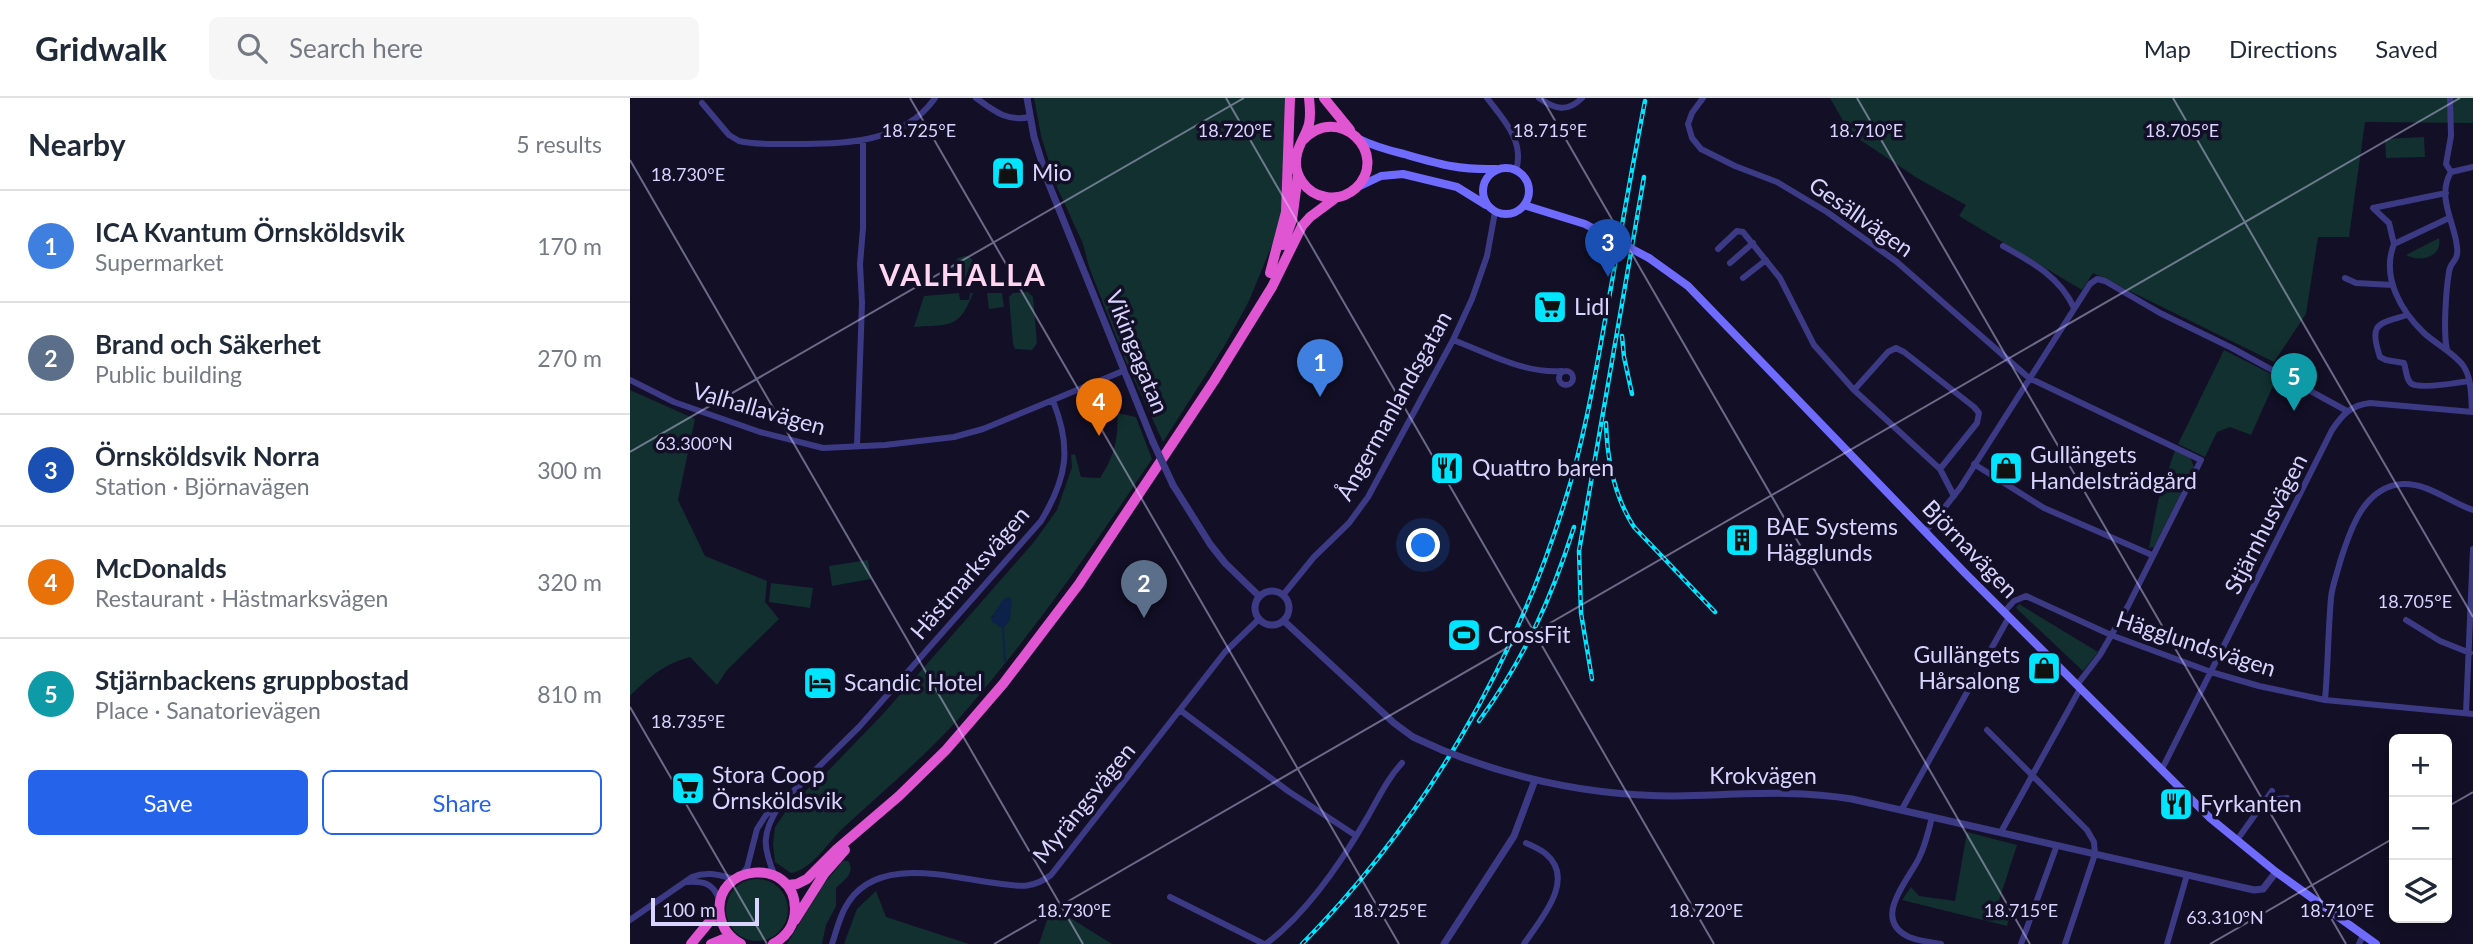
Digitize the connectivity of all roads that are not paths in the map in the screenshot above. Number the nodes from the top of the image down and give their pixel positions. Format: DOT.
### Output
graph roads {
  1 [pos="935,98"];
  2 [pos="976,98"];
  3 [pos="1027,98"];
  4 [pos="1290,98"];
  5 [pos="1309,98"];
  6 [pos="1324,98"];
  7 [pos="1487,98"];
  8 [pos="1539,98"];
  9 [pos="1582,98"];
  10 [pos="1703,98"];
  11 [pos="2450,98"];
  12 [pos="702,103"];
  13 [pos="1030,117"];
  14 [pos="1355,135"];
  15 [pos="863,141"];
  16 [pos="1303,141"];
  17 [pos="2473,167"];
  18 [pos="1499,168"];
  19 [pos="1516,170"];
  20 [pos="2451,172"];
  21 [pos="1298,174"];
  22 [pos="1356,188"];
  23 [pos="2446,192"];
  24 [pos="1337,197"];
  25 [pos="1524,205"];
  26 [pos="1491,209"];
  27 [pos="2449,218"];
  28 [pos="1753,243"];
  29 [pos="2394,244"];
  30 [pos="2003,246"];
  31 [pos="1718,249"];
  32 [pos="1766,260"];
  33 [pos="1730,263"];
  34 [pos="1270,273"];
  35 [pos="1743,278"];
  36 [pos="2345,278"];
  37 [pos="2393,285"];
  38 [pos="1258,307"];
  39 [pos="2074,308"];
  40 [pos="2407,315"];
  41 [pos="1453,340"];
  42 [pos="2446,349"];
  43 [pos="1123,371"];
  44 [pos="1559,373"];
  45 [pos="2029,378"];
  46 [pos="630,380"];
  47 [pos="2469,381"];
  48 [pos="1854,390"];
  49 [pos="1054,401"];
  50 [pos="2347,411"];
  51 [pos="2473,412"];
  52 [pos="857,446"];
  53 [pos="1974,464"];
  54 [pos="1940,469"];
  55 [pos="1954,496"];
  56 [pos="2473,510"];
  57 [pos="1926,531"];
  58 [pos="2473,549"];
  59 [pos="2152,555"];
  60 [pos="1283,595"];
  61 [pos="1259,596"];
  62 [pos="2007,614"];
  63 [pos="1259,619"];
  64 [pos="2406,620"];
  65 [pos="1284,621"];
  66 [pos="2111,635"];
  67 [pos="2470,653"];
  68 [pos="2211,672"];
  69 [pos="2079,687"];
  70 [pos="2325,700"];
  71 [pos="1180,710"];
  72 [pos="2470,713"];
  73 [pos="1987,730"];
  74 [pos="1402,762"];
  75 [pos="2162,769"];
  76 [pos="2031,775"];
  77 [pos="1535,780"];
  78 [pos="2272,791"];
  79 [pos="2287,798"];
  80 [pos="2267,800"];
  81 [pos="782,802"];
  82 [pos="1902,809"];
  83 [pos="1932,817"];
  84 [pos="2001,832"];
  85 [pos="856,835"];
  86 [pos="1355,835"];
  87 [pos="2237,840"];
  88 [pos="1526,843"];
  89 [pos="2056,845"];
  90 [pos="2095,854"];
  91 [pos="2276,872"];
  92 [pos="2187,875"];
  93 [pos="775,876"];
  94 [pos="738,877"];
  95 [pos="685,882"];
  96 [pos="786,885"];
  97 [pos="1170,897"];
  98 [pos="719,906"];
  99 [pos="630,920"];
  100 [pos="791,927"];
  101 [pos="2361,940"];
  102 [pos="737,942"];
  103 [pos="777,943"];
  104 [pos="691,944"];
  105 [pos="711,944"];
  106 [pos="832,944"];
  107 [pos="1265,944"];
  108 [pos="1444,944"];
  109 [pos="1524,944"];
  110 [pos="1941,944"];
  111 [pos="2021,944"];
  112 [pos="2065,944"];
  113 [pos="2167,944"];
  114 [pos="2376,944"];
  1 -- 15 [label="street"];
  2 -- 13 [label="street"];
  3 -- 13 [label="street, Vikingagatan"];
  4 -- 34 [label="highway"];
  5 -- 16 [label="highway"];
  6 -- 14 [label="highway"];
  7 -- 19 [label="street"];
  8 -- 9 [label="street"];
  10 -- 45 [label="street, Gesällvägen"];
  11 -- 20 [label="street"];
  12 -- 15 [label="street"];
  13 -- 43 [label="street, Vikingagatan"];
  14 -- 16 [label="highway"];
  14 -- 18 [label="main road"];
  14 -- 22 [label="highway"];
  15 -- 52 [label="street"];
  16 -- 21 [label="highway"];
  17 -- 20 [label="street"];
  18 -- 19 [label="main road"];
  18 -- 26 [label="main road"];
  19 -- 25 [label="main road"];
  20 -- 23 [label="street"];
  21 -- 24 [label="highway"];
  21 -- 34 [label="highway"];
  22 -- 24 [label="highway"];
  22 -- 26 [label="main road"];
  23 -- 27 [label="street"];
  23 -- 29 [label="street"];
  24 -- 38 [label="highway"];
  25 -- 26 [label="main road"];
  25 -- 57 [label="main road, Björnavägen, bridge"];
  26 -- 41 [label="street, Ångermanlandsgatan"];
  27 -- 29 [label="street"];
  27 -- 42 [label="street"];
  28 -- 31 [label="street"];
  28 -- 32 [label="street"];
  28 -- 33 [label="street"];
  29 -- 37 [label="street"];
  30 -- 39 [label="street"];
  32 -- 35 [label="street"];
  32 -- 48 [label="street"];
  34 -- 38 [label="highway"];
  36 -- 37 [label="street"];
  37 -- 40 [label="street"];
  38 -- 85 [label="highway"];
  39 -- 45 [label="street"];
  39 -- 50 [label="street"];
  40 -- 42 [label="street"];
  40 -- 47 [label="street"];
  41 -- 44 [label="street"];
  41 -- 60 [label="street, Ångermanlandsgatan"];
  42 -- 47 [label="street"];
  43 -- 49 [label="street, Valhallavägen"];
  43 -- 61 [label="street, Vikingagatan, bridge"];
  45 -- 53 [label="street"];
  45 -- 59 [label="street"];
  46 -- 52 [label="street, Valhallavägen"];
  47 -- 51 [label="street"];
  48 -- 54 [label="street"];
  48 -- 54 [label="street"];
  49 -- 52 [label="street, Valhallavägen"];
  49 -- 81 [label="street, Hästmarksvägen"];
  50 -- 51 [label="street"];
  50 -- 68 [label="street, Stjärnhusvägen"];
  53 -- 55 [label="street"];
  53 -- 59 [label="street"];
  54 -- 55 [label="street"];
  55 -- 57 [label="street"];
  56 -- 70 [label="street"];
  57 -- 62 [label="main road, Björnavägen"];
  58 -- 67 [label="street"];
  59 -- 66 [label="street"];
  60 -- 61 [label="street"];
  60 -- 65 [label="street"];
  61 -- 63 [label="street"];
  62 -- 66 [label="street, Hägglundsvägen"];
  62 -- 69 [label="main road, Björnavägen"];
  62 -- 82 [label="street"];
  63 -- 65 [label="street"];
  63 -- 71 [label="street, Myrängsvägen"];
  64 -- 67 [label="street"];
  65 -- 77 [label="street, Krokvägen, bridge"];
  66 -- 68 [label="street, Hägglundsvägen"];
  66 -- 69 [label="street"];
  67 -- 72 [label="street"];
  68 -- 70 [label="street, Hägglundsvägen"];
  68 -- 75 [label="street, Stjärnhusvägen"];
  69 -- 75 [label="main road, Björnavägen"];
  69 -- 76 [label="street"];
  70 -- 72 [label="street, Hägglundsvägen"];
  71 -- 86 [label="street"];
  71 -- 106 [label="street, Myrängsvägen"];
  73 -- 76 [label="street"];
  74 -- 86 [label="street"];
  75 -- 87 [label="main road, Björnavägen"];
  76 -- 84 [label="street"];
  76 -- 90 [label="street"];
  77 -- 82 [label="street, Krokvägen"];
  77 -- 108 [label="street"];
  78 -- 80 [label="street"];
  79 -- 80 [label="street"];
  80 -- 87 [label="street"];
  81 -- 93 [label="street, Hästmarksvägen"];
  81 -- 94 [label="street, Hästmarksvägen"];
  82 -- 83 [label="street, Krokvägen"];
  83 -- 84 [label="street, Krokvägen"];
  83 -- 110 [label="street"];
  84 -- 89 [label="street, Krokvägen"];
  85 -- 96 [label="highway"];
  85 -- 100 [label="highway"];
  86 -- 107 [label="street"];
  87 -- 91 [label="main road, Björnavägen"];
  88 -- 109 [label="street"];
  89 -- 90 [label="street, Krokvägen"];
  89 -- 111 [label="street"];
  90 -- 92 [label="street, Krokvägen"];
  90 -- 112 [label="street"];
  91 -- 92 [label="street, Krokvägen"];
  91 -- 101 [label="main road, Björnavägen"];
  92 -- 113 [label="street"];
  93 -- 94 [label="highway"];
  93 -- 96 [label="highway"];
  94 -- 95 [label="street"];
  94 -- 98 [label="highway"];
  95 -- 98 [label="street"];
  95 -- 99 [label="street"];
  96 -- 100 [label="highway"];
  97 -- 107 [label="street"];
  98 -- 102 [label="highway"];
  98 -- 104 [label="highway"];
  100 -- 103 [label="highway"];
  101 -- 114 [label="main road, Björnavägen"];
  102 -- 105 [label="highway"];
}
